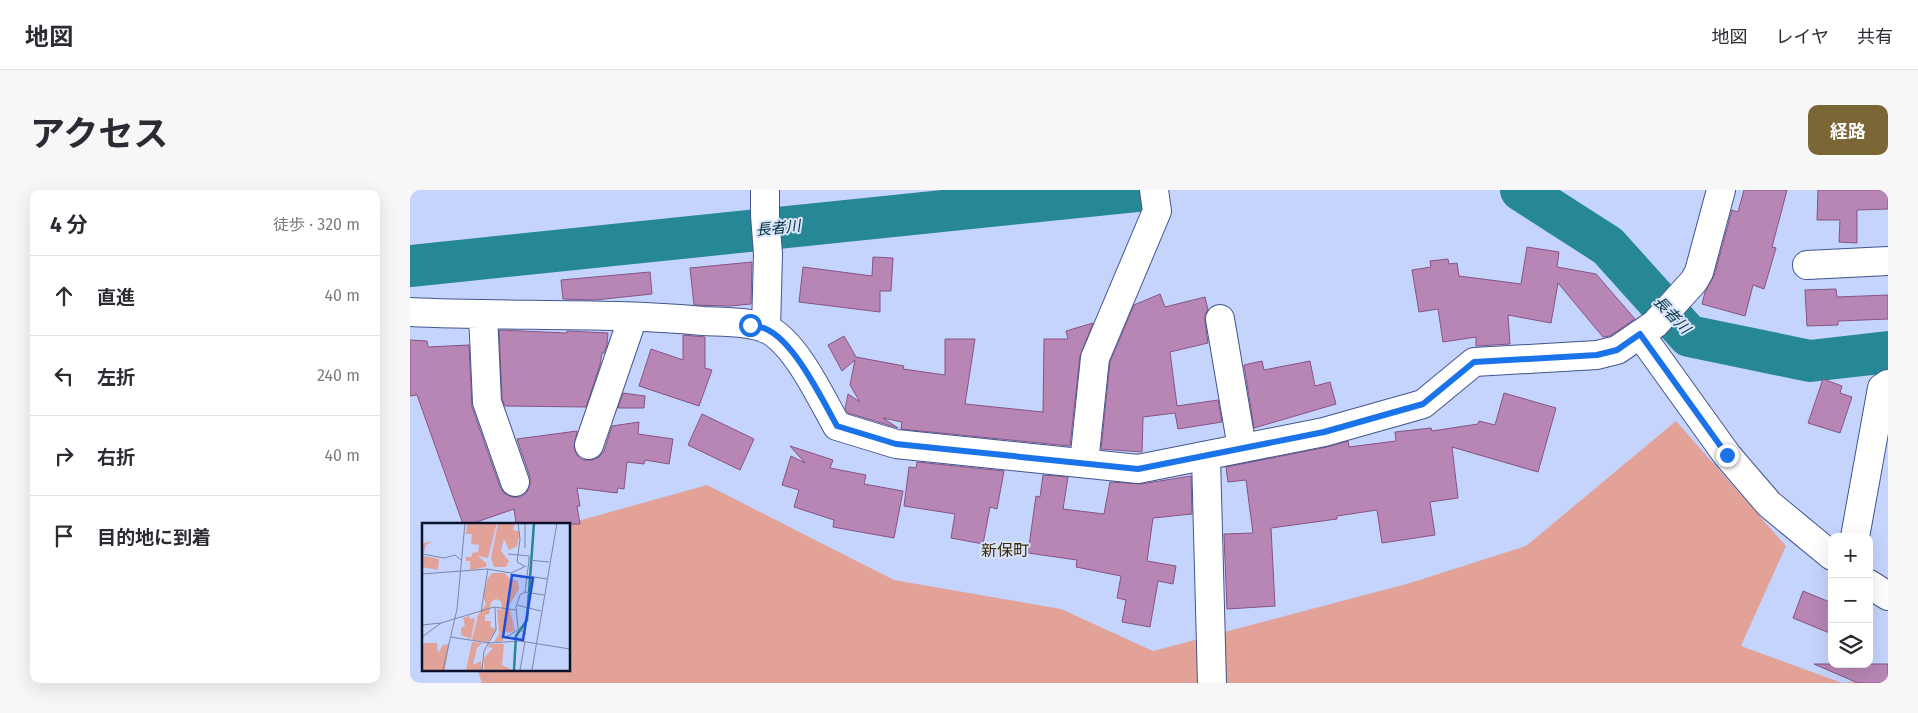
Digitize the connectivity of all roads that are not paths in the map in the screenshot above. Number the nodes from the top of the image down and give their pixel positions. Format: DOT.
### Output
graph roads {
  1 [pos="1721,190"];
  2 [pos="1156,200"];
  3 [pos="765,203"];
  4 [pos="1888,261"];
  5 [pos="1807,265"];
  6 [pos="410,312"];
  7 [pos="483,314"];
  8 [pos="633,316"];
  9 [pos="1220,319"];
  10 [pos="766,329"];
  11 [pos="1648,329"];
  12 [pos="1888,384"];
  13 [pos="589,445"];
  14 [pos="1242,448"];
  15 [pos="1206,457"];
  16 [pos="1084,463"];
  17 [pos="515,482"];
  18 [pos="1856,533"];
  19 [pos="1828,553"];
  20 [pos="1873,587"];
  21 [pos="1888,596"];
  22 [pos="1212,683"];
  1 -- 11 [label="street"];
  2 -- 16 [label="street"];
  3 -- 10 [label="street"];
  4 -- 5 [label="street"];
  6 -- 7 [label="street"];
  7 -- 8 [label="street"];
  7 -- 17 [label="street"];
  8 -- 10 [label="street"];
  8 -- 13 [label="street"];
  9 -- 14 [label="street"];
  10 -- 16 [label="street"];
  11 -- 14 [label="street"];
  11 -- 19 [label="street"];
  12 -- 18 [label="street"];
  14 -- 15 [label="street"];
  15 -- 16 [label="street"];
  15 -- 22 [label="street"];
  20 -- 21 [label="street"];
}
